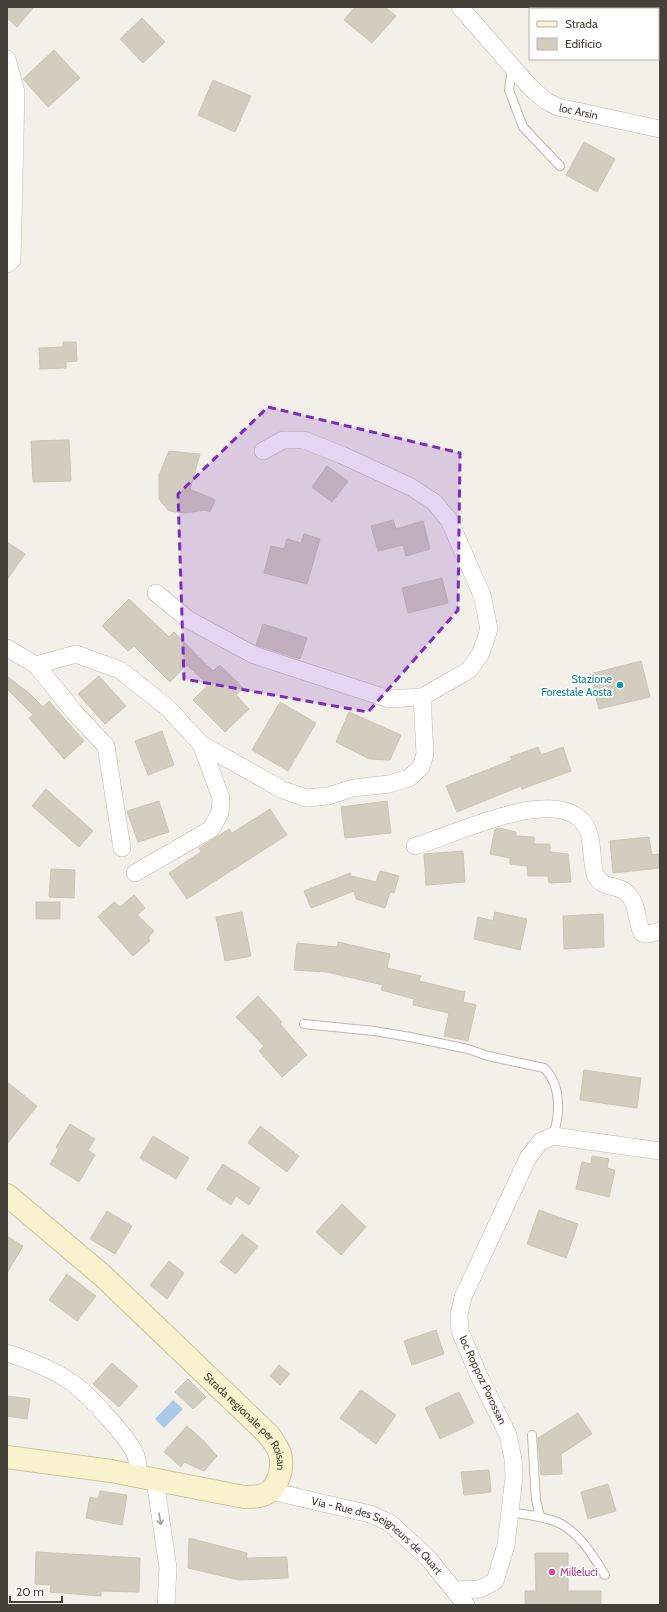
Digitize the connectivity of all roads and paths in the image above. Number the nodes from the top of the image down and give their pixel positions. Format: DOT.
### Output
graph roads {
  1 [pos="460,7"];
  2 [pos="7,59"];
  3 [pos="512,65"];
  4 [pos="660,129"];
  5 [pos="560,166"];
  6 [pos="7,264"];
  7 [pos="263,451"];
  8 [pos="156,593"];
  9 [pos="7,648"];
  10 [pos="36,665"];
  11 [pos="422,698"];
  12 [pos="201,744"];
  13 [pos="415,846"];
  14 [pos="122,848"];
  15 [pos="135,873"];
  16 [pos="660,931"];
  17 [pos="304,1024"];
  18 [pos="553,1136"];
  19 [pos="660,1151"];
  20 [pos="7,1195"];
  21 [pos="7,1353"];
  22 [pos="532,1435"];
  23 [pos="7,1457"];
  24 [pos="147,1479"];
  25 [pos="271,1491"];
  26 [pos="510,1512"];
  27 [pos="540,1517"];
  28 [pos="606,1576"];
  29 [pos="454,1590"];
  30 [pos="166,1605"];
  31 [pos="466,1605"];
  1 -- 3 [label="street, loc Arsin"];
  2 -- 6 [label="street"];
  3 -- 4 [label="street, loc Arsin"];
  3 -- 5 [label="lane"];
  7 -- 11 [label="street"];
  8 -- 11 [label="street"];
  9 -- 10 [label="street"];
  10 -- 12 [label="street"];
  10 -- 14 [label="street"];
  11 -- 12 [label="street"];
  12 -- 15 [label="street"];
  13 -- 16 [label="street"];
  17 -- 18 [label="lane"];
  18 -- 19 [label="street"];
  18 -- 26 [label="street, loc Roppoz Porossan"];
  20 -- 25 [label="main road, Strada regionale per Roisan"];
  21 -- 24 [label="street"];
  22 -- 27 [label="lane"];
  23 -- 24 [label="main road, Strada regionale per Roisan"];
  24 -- 25 [label="main road, Strada regionale per Roisan"];
  24 -- 30 [label="street, one-way"];
  25 -- 29 [label="street, Via - Rue des Seigneurs de Quart"];
  26 -- 27 [label="lane"];
  26 -- 29 [label="street, loc Roppoz Porossan"];
  27 -- 28 [label="lane"];
  29 -- 31 [label="street, Via - Rue des Seigneurs de Quart"];
}
